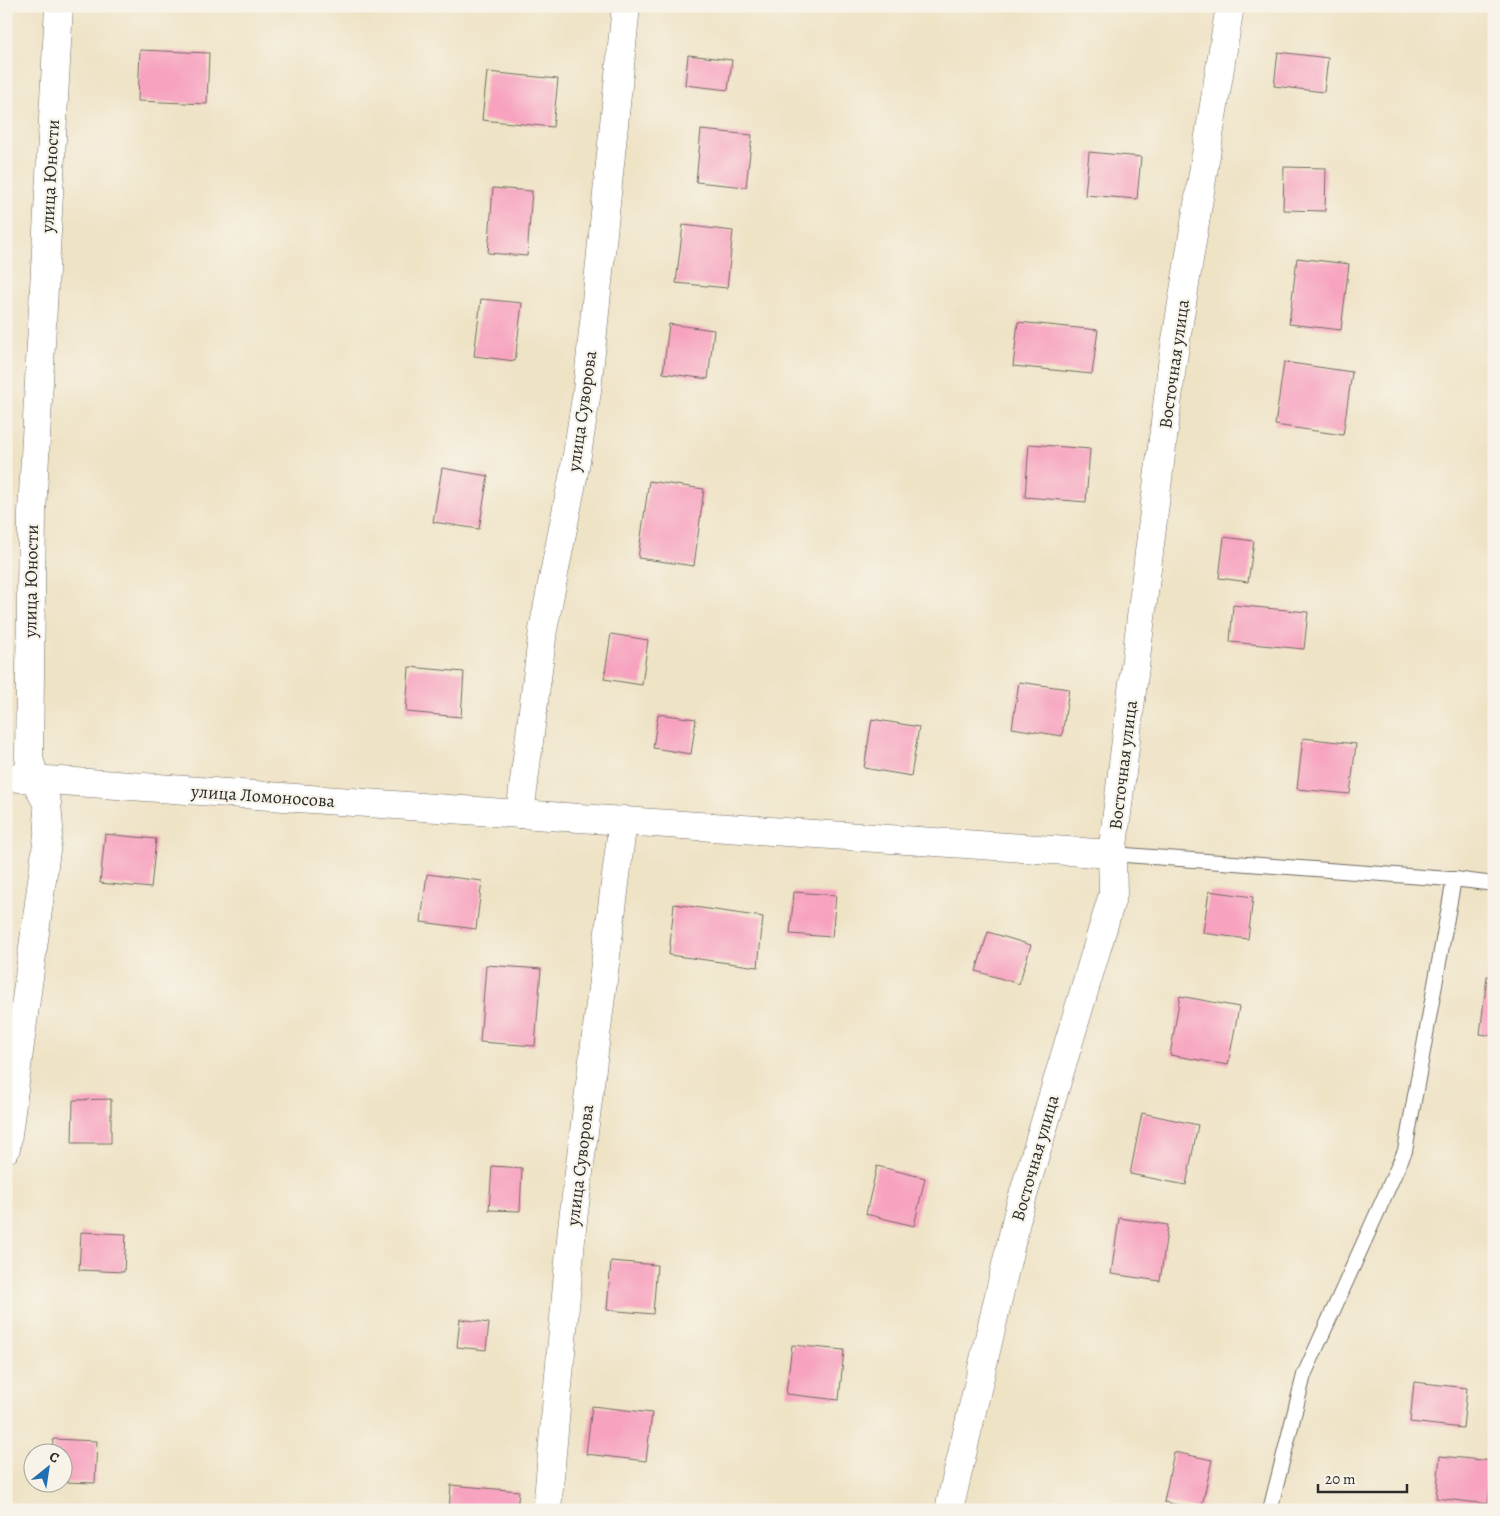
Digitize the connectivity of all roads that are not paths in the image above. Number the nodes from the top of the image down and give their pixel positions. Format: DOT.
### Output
graph roads {
  1 [pos="59,6"];
  2 [pos="626,6"];
  3 [pos="1230,6"];
  4 [pos="6,777"];
  5 [pos="35,779"];
  6 [pos="520,814"];
  7 [pos="623,820"];
  8 [pos="1112,854"];
  9 [pos="1454,879"];
  10 [pos="1494,884"];
  11 [pos="6,1149"];
  12 [pos="547,1510"];
  13 [pos="949,1510"];
  14 [pos="1270,1510"];
  1 -- 5 [label="street, улица Юности"];
  2 -- 6 [label="street, улица Суворова"];
  3 -- 8 [label="street, Восточная улица"];
  4 -- 5 [label="street, улица Ломоносова"];
  5 -- 6 [label="street, улица Ломоносова"];
  5 -- 11 [label="street, улица Юности"];
  6 -- 7 [label="street, улица Ломоносова"];
  7 -- 8 [label="street, улица Ломоносова"];
  7 -- 12 [label="street, улица Суворова"];
  8 -- 9 [label="lane"];
  8 -- 13 [label="street, Восточная улица"];
  9 -- 10 [label="lane"];
  9 -- 14 [label="lane"];
}
